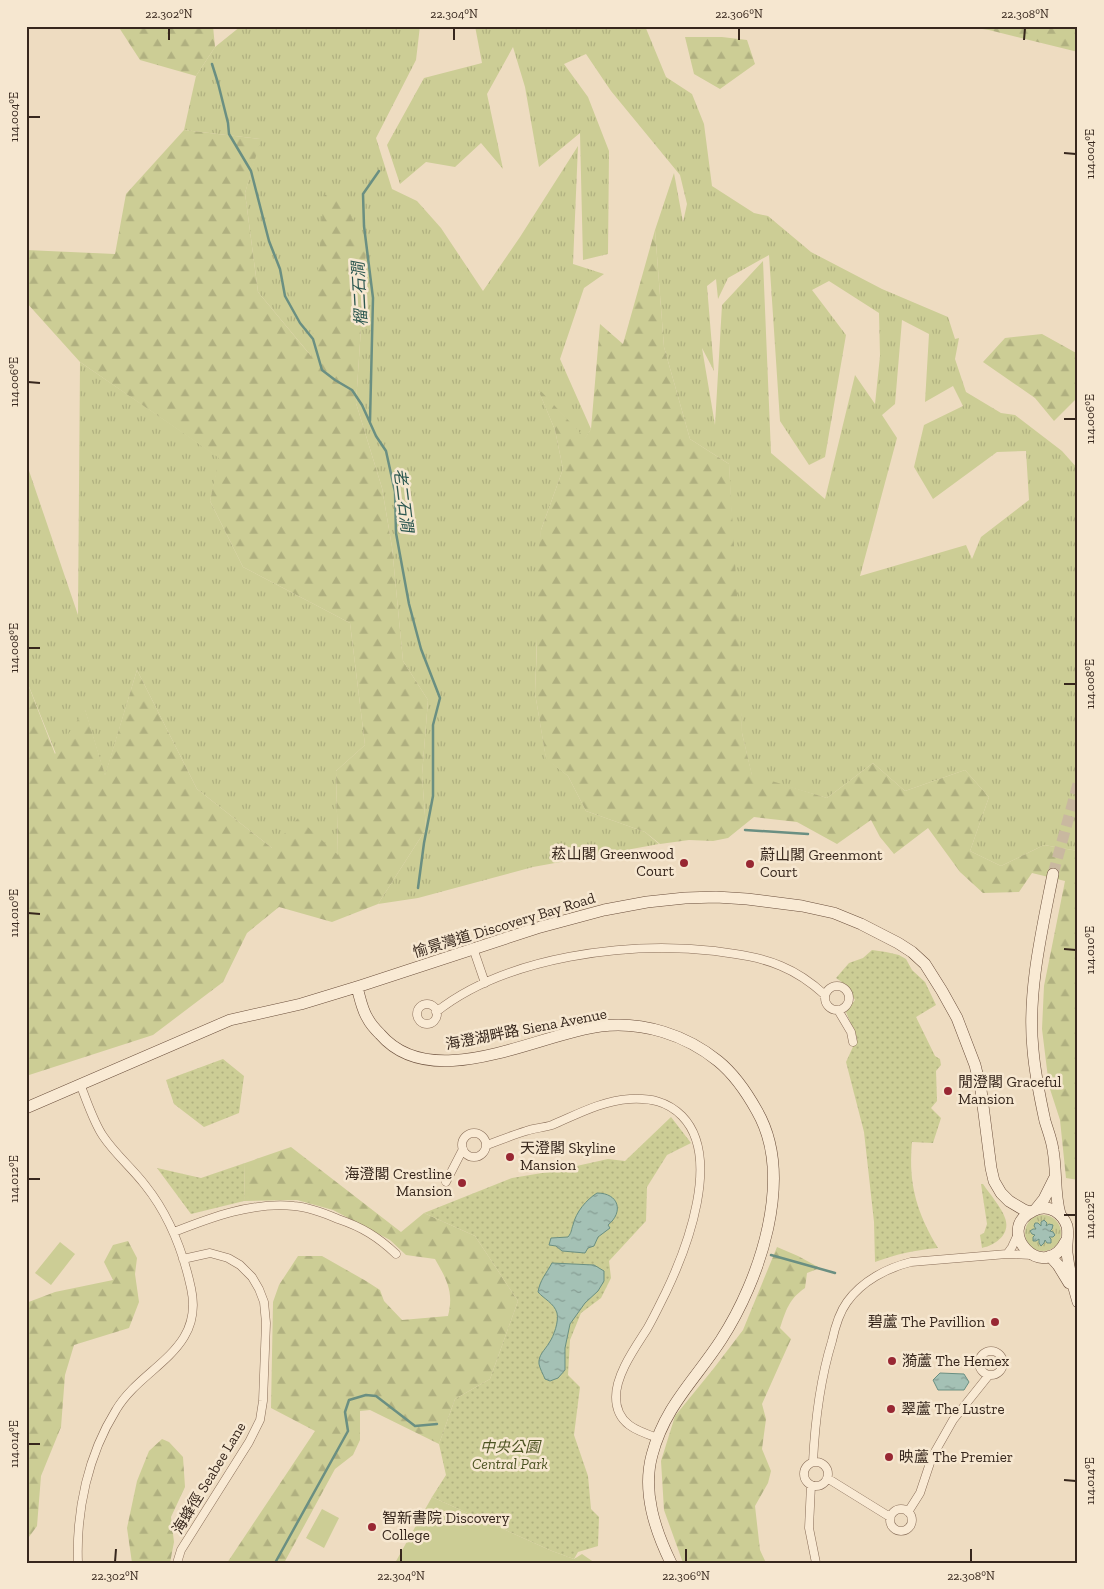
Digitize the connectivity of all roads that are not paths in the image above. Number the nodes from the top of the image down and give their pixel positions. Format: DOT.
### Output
graph roads {
  1 [pos="1054,874"];
  2 [pos="473,948"];
  3 [pos="485,983"];
  4 [pos="357,987"];
  5 [pos="825,994"];
  6 [pos="838,1010"];
  7 [pos="436,1012"];
  8 [pos="853,1042"];
  9 [pos="80,1084"];
  10 [pos="26,1108"];
  11 [pos="487,1145"];
  12 [pos="463,1149"];
  13 [pos="1055,1177"];
  14 [pos="446,1182"];
  15 [pos="1009,1201"];
  16 [pos="1033,1211"];
  17 [pos="1060,1214"];
  18 [pos="1019,1230"];
  19 [pos="174,1232"];
  20 [pos="1066,1241"];
  21 [pos="396,1254"];
  22 [pos="1007,1254"];
  23 [pos="1035,1256"];
  24 [pos="1050,1256"];
  25 [pos="183,1259"];
  26 [pos="1078,1303"];
  27 [pos="989,1376"];
  28 [pos="658,1438"];
  29 [pos="813,1462"];
  30 [pos="827,1478"];
  31 [pos="811,1485"];
  32 [pos="908,1512"];
  33 [pos="890,1517"];
  34 [pos="78,1563"];
  35 [pos="177,1563"];
  36 [pos="671,1563"];
  37 [pos="816,1563"];
  1 -- 13 [label="street"];
  2 -- 3 [label="street"];
  2 -- 4 [label="street, 愉景灣道 Discovery Bay Road"];
  2 -- 15 [label="street, 愉景灣道 Discovery Bay Road"];
  3 -- 5 [label="street"];
  3 -- 7 [label="street"];
  4 -- 9 [label="street, 愉景灣道 Discovery Bay Road"];
  4 -- 28 [label="street, 海澄湖畔路 Siena Avenue"];
  5 -- 6 [label="street"];
  5 -- 6 [label="street"];
  6 -- 8 [label="street"];
  9 -- 10 [label="street, 愉景灣道 Discovery Bay Road"];
  9 -- 19 [label="street"];
  11 -- 12 [label="street"];
  11 -- 12 [label="street"];
  11 -- 28 [label="street"];
  12 -- 14 [label="street"];
  13 -- 16 [label="street"];
  13 -- 17 [label="street"];
  15 -- 16 [label="street, 愉景灣道 Discovery Bay Road"];
  15 -- 18 [label="street, 愉景灣道 Discovery Bay Road"];
  16 -- 17 [label="street"];
  16 -- 18 [label="street"];
  17 -- 20 [label="street"];
  18 -- 22 [label="street"];
  18 -- 23 [label="street"];
  19 -- 21 [label="street"];
  19 -- 25 [label="street"];
  20 -- 24 [label="street"];
  20 -- 26 [label="street"];
  22 -- 23 [label="street"];
  22 -- 29 [label="street"];
  23 -- 24 [label="street"];
  24 -- 26 [label="street"];
  25 -- 34 [label="street"];
  25 -- 35 [label="street, 海蜂徑 Seabee Lane"];
  27 -- 32 [label="street"];
  28 -- 36 [label="street, 海澄湖畔路 Siena Avenue"];
  29 -- 30 [label="street"];
  29 -- 31 [label="street"];
  30 -- 31 [label="street"];
  30 -- 33 [label="street"];
  31 -- 37 [label="street"];
  32 -- 33 [label="street"];
  32 -- 33 [label="street"];
}
